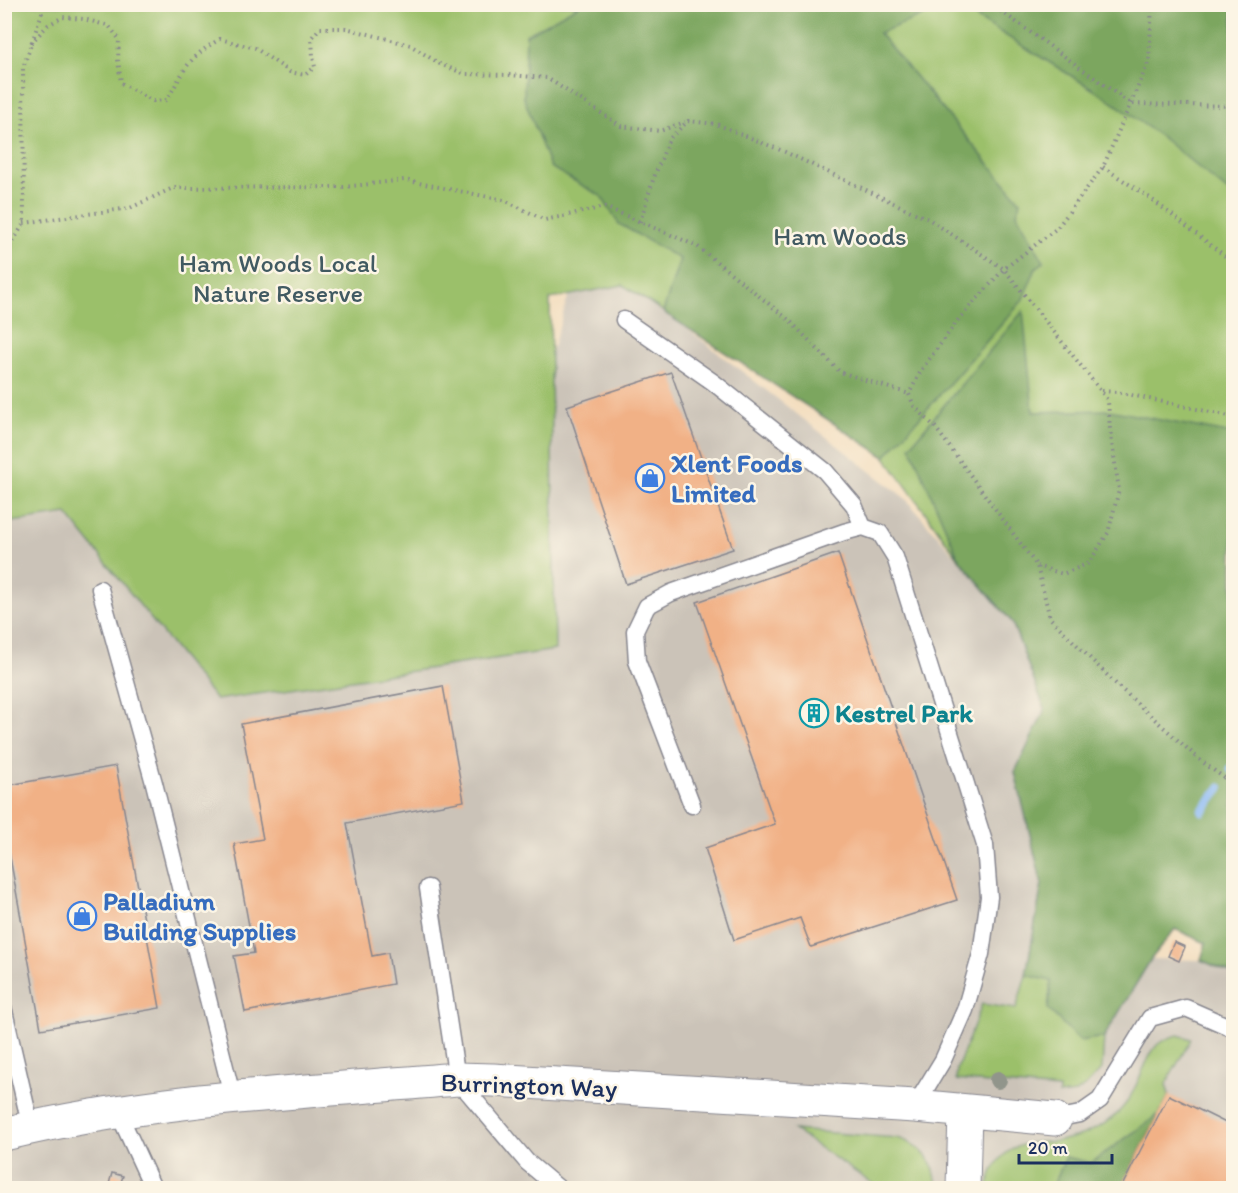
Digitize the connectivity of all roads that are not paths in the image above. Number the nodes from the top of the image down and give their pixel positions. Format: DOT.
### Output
graph roads {
  1 [pos="624,321"];
  2 [pos="863,527"];
  3 [pos="100,589"];
  4 [pos="692,805"];
  5 [pos="428,888"];
  6 [pos="4,1011"];
  7 [pos="1233,1029"];
  8 [pos="457,1079"];
  9 [pos="233,1099"];
  10 [pos="915,1106"];
  11 [pos="965,1111"];
  12 [pos="118,1112"];
  13 [pos="1055,1119"];
  14 [pos="18,1131"];
  15 [pos="153,1188"];
  16 [pos="556,1188"];
  17 [pos="963,1188"];
  1 -- 2 [label="lane"];
  2 -- 4 [label="lane"];
  2 -- 10 [label="lane"];
  3 -- 9 [label="lane"];
  5 -- 8 [label="lane"];
  6 -- 14 [label="lane"];
  7 -- 13 [label="lane"];
  8 -- 9 [label="street, Burrington Way"];
  8 -- 10 [label="street, Burrington Way"];
  8 -- 16 [label="lane"];
  9 -- 12 [label="street, Burrington Way"];
  10 -- 11 [label="street, Burrington Way"];
  11 -- 13 [label="street, Burrington Way"];
  11 -- 17 [label="street"];
  12 -- 14 [label="street, Burrington Way"];
  12 -- 15 [label="lane"];
}
